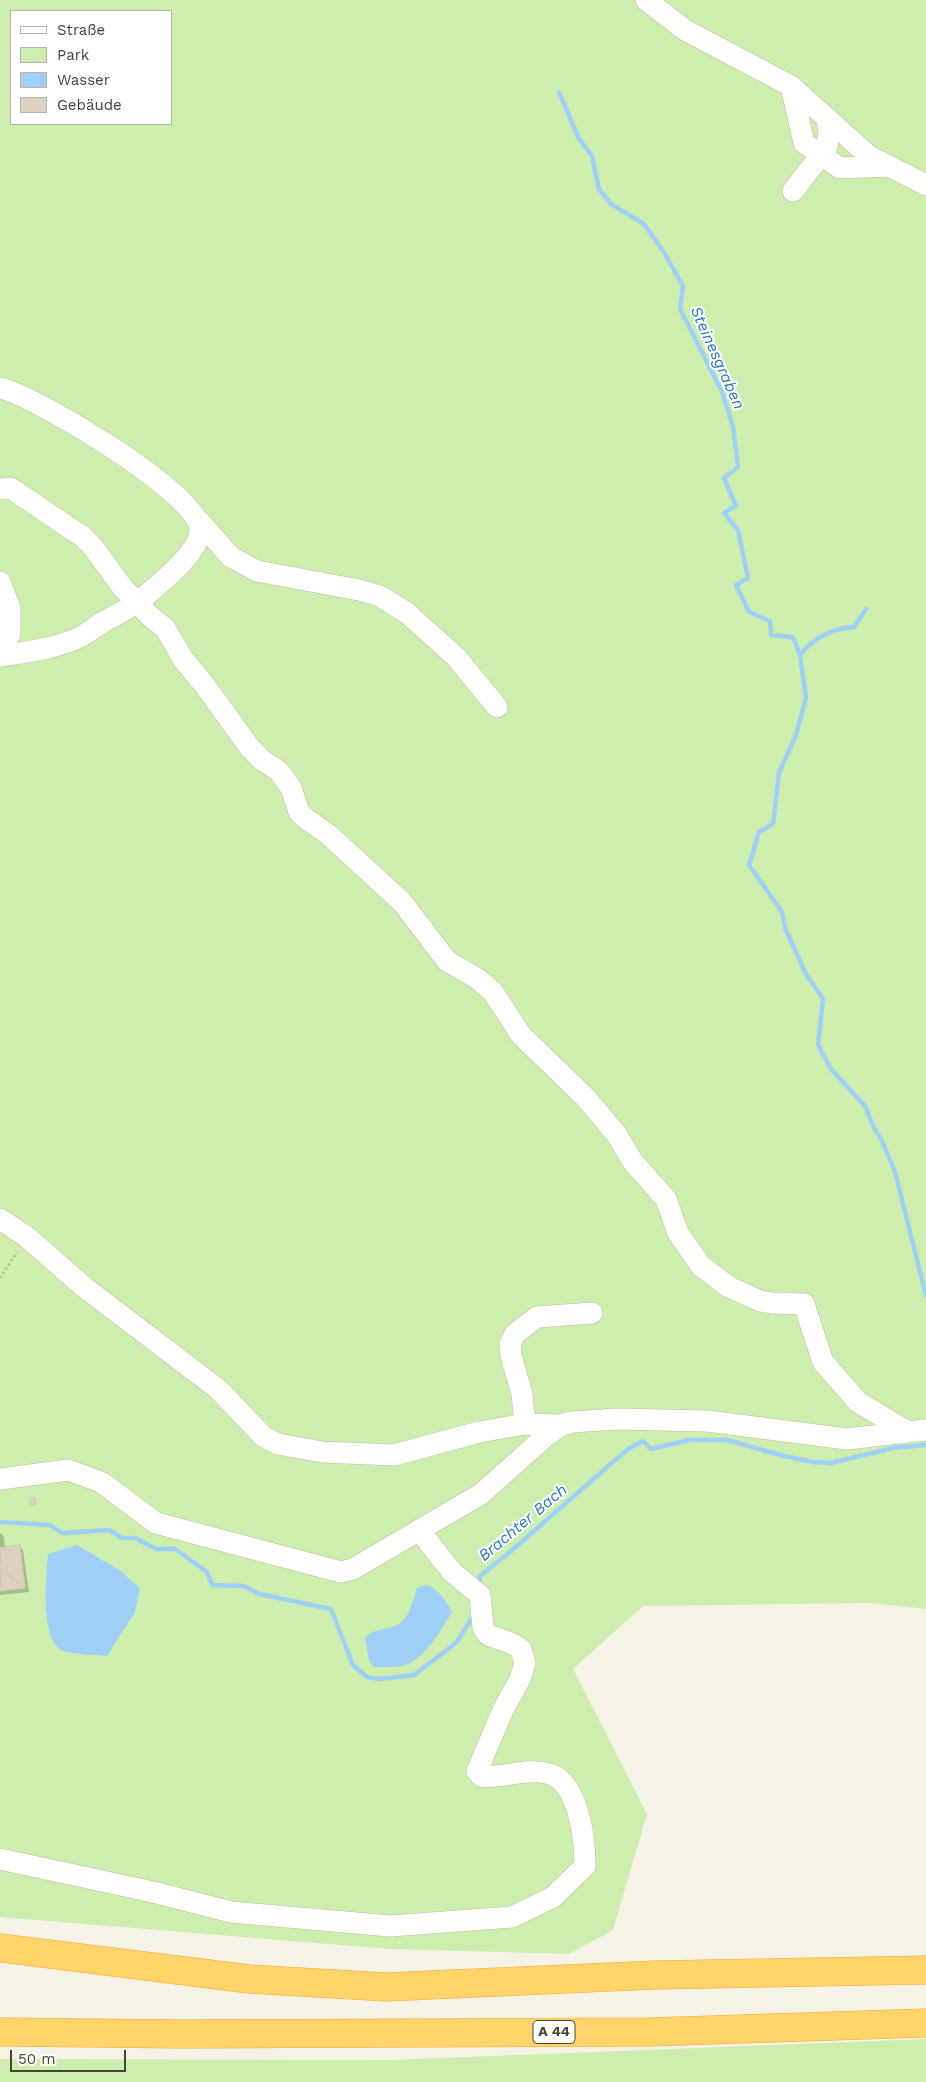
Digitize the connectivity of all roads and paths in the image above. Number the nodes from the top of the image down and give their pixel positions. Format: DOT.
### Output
graph roads {
  1 [pos="646,0"];
  2 [pos="790,86"];
  3 [pos="827,118"];
  4 [pos="820,155"];
  5 [pos="889,166"];
  6 [pos="926,184"];
  7 [pos="793,191"];
  8 [pos="0,388"];
  9 [pos="0,489"];
  10 [pos="199,521"];
  11 [pos="0,582"];
  12 [pos="138,602"];
  13 [pos="0,648"];
  14 [pos="0,656"];
  15 [pos="498,707"];
  16 [pos="0,1219"];
  17 [pos="27,1237"];
  18 [pos="0,1278"];
  19 [pos="592,1313"];
  20 [pos="525,1424"];
  21 [pos="561,1425"];
  22 [pos="917,1431"];
  23 [pos="0,1480"];
  24 [pos="419,1530"];
  25 [pos="0,1859"];
  26 [pos="0,1948"];
  27 [pos="926,1970"];
  28 [pos="926,2023"];
  29 [pos="0,2032"];
  1 -- 2 [label="lane"];
  2 -- 3 [label="lane"];
  2 -- 4 [label="lane"];
  3 -- 4 [label="lane"];
  3 -- 5 [label="lane"];
  4 -- 5 [label="lane"];
  4 -- 7 [label="lane"];
  5 -- 6 [label="lane"];
  8 -- 10 [label="lane"];
  9 -- 12 [label="lane"];
  10 -- 12 [label="lane"];
  10 -- 15 [label="lane"];
  11 -- 13 [label="lane"];
  12 -- 14 [label="lane"];
  12 -- 22 [label="lane"];
  16 -- 17 [label="lane"];
  17 -- 18 [label="path"];
  17 -- 20 [label="lane"];
  19 -- 20 [label="lane"];
  20 -- 21 [label="lane"];
  21 -- 22 [label="lane"];
  21 -- 24 [label="lane"];
  23 -- 24 [label="lane"];
  24 -- 25 [label="lane"];
  26 -- 27 [label="highway"];
  28 -- 29 [label="highway, A 44"];
}
